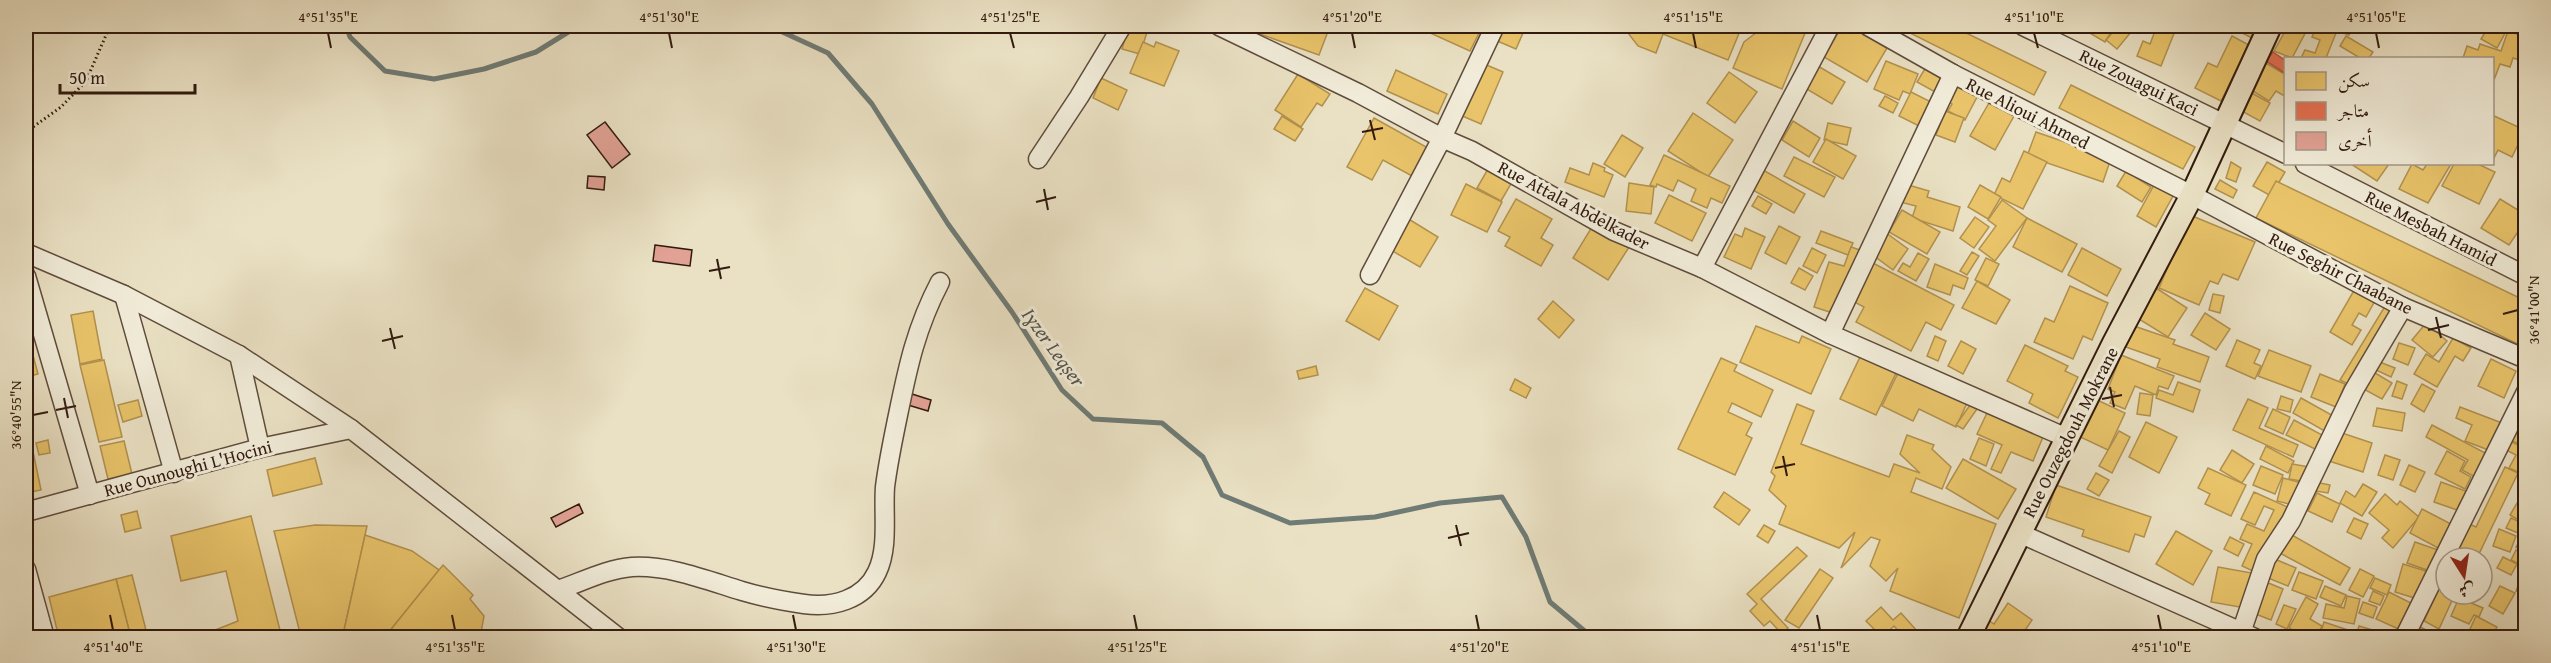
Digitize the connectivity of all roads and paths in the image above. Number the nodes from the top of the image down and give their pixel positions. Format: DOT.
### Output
graph roads {
  1 [pos="110,26"];
  2 [pos="1122,26"];
  3 [pos="1219,26"];
  4 [pos="1495,26"];
  5 [pos="1830,26"];
  6 [pos="1868,26"];
  7 [pos="2023,26"];
  8 [pos="2270,26"];
  9 [pos="1953,74"];
  10 [pos="2224,122"];
  11 [pos="26,132"];
  12 [pos="1442,138"];
  13 [pos="2284,153"];
  14 [pos="1038,159"];
  15 [pos="2307,165"];
  16 [pos="2192,195"];
  17 [pos="26,253"];
  18 [pos="1702,268"];
  19 [pos="1370,275"];
  20 [pos="26,276"];
  21 [pos="2526,276"];
  22 [pos="940,282"];
  23 [pos="124,295"];
  24 [pos="2403,307"];
  25 [pos="150,309"];
  26 [pos="1830,334"];
  27 [pos="138,348"];
  28 [pos="239,355"];
  29 [pos="2526,359"];
  30 [pos="2526,392"];
  31 [pos="351,429"];
  32 [pos="2067,438"];
  33 [pos="260,448"];
  34 [pos="174,473"];
  35 [pos="90,495"];
  36 [pos="26,512"];
  37 [pos="2019,533"];
  38 [pos="26,569"];
  39 [pos="558,590"];
  40 [pos="2248,635"];
  41 [pos="45,638"];
  42 [pos="619,638"];
  43 [pos="1968,638"];
  44 [pos="2404,638"];
  1 -- 11 [label="path"];
  2 -- 14 [label="street"];
  3 -- 12 [label="street, Rue Attala Abdelkader"];
  4 -- 12 [label="street"];
  5 -- 18 [label="street"];
  6 -- 9 [label="street, Rue Alioui Ahmed"];
  7 -- 10 [label="street, Rue Zouagui Kaci"];
  8 -- 10 [label="main road, Rue Ouzegdouh Mokrane"];
  9 -- 16 [label="street, Rue Alioui Ahmed"];
  9 -- 26 [label="street"];
  10 -- 13 [label="street"];
  10 -- 16 [label="main road, Rue Ouzegdouh Mokrane"];
  12 -- 18 [label="street, Rue Attala Abdelkader"];
  12 -- 19 [label="street"];
  15 -- 21 [label="street, Rue Mesbah Hamid"];
  16 -- 24 [label="street, Rue Seghir Chaabane"];
  16 -- 32 [label="main road, Rue Ouzegdouh Mokrane"];
  17 -- 23 [label="street"];
  18 -- 26 [label="street, Rue Attala Abdelkader"];
  20 -- 35 [label="street"];
  22 -- 39 [label="street"];
  23 -- 25 [label="street"];
  23 -- 27 [label="street"];
  24 -- 29 [label="street, Rue Seghir Chaabane"];
  24 -- 40 [label="street"];
  25 -- 27 [label="street"];
  25 -- 28 [label="street"];
  26 -- 32 [label="street, Rue Attala Abdelkader"];
  27 -- 34 [label="street"];
  28 -- 31 [label="street"];
  28 -- 33 [label="street"];
  30 -- 44 [label="street"];
  31 -- 33 [label="street, Rue Ounoughi L'Hocini"];
  31 -- 39 [label="street"];
  32 -- 37 [label="main road, Rue Ouzegdouh Mokrane"];
  33 -- 34 [label="street, Rue Ounoughi L'Hocini"];
  34 -- 35 [label="street, Rue Ounoughi L'Hocini"];
  35 -- 36 [label="street, Rue Ounoughi L'Hocini"];
  37 -- 40 [label="street"];
  37 -- 43 [label="main road, Rue Ouzegdouh Mokrane"];
  38 -- 41 [label="street"];
  39 -- 42 [label="street"];
}
